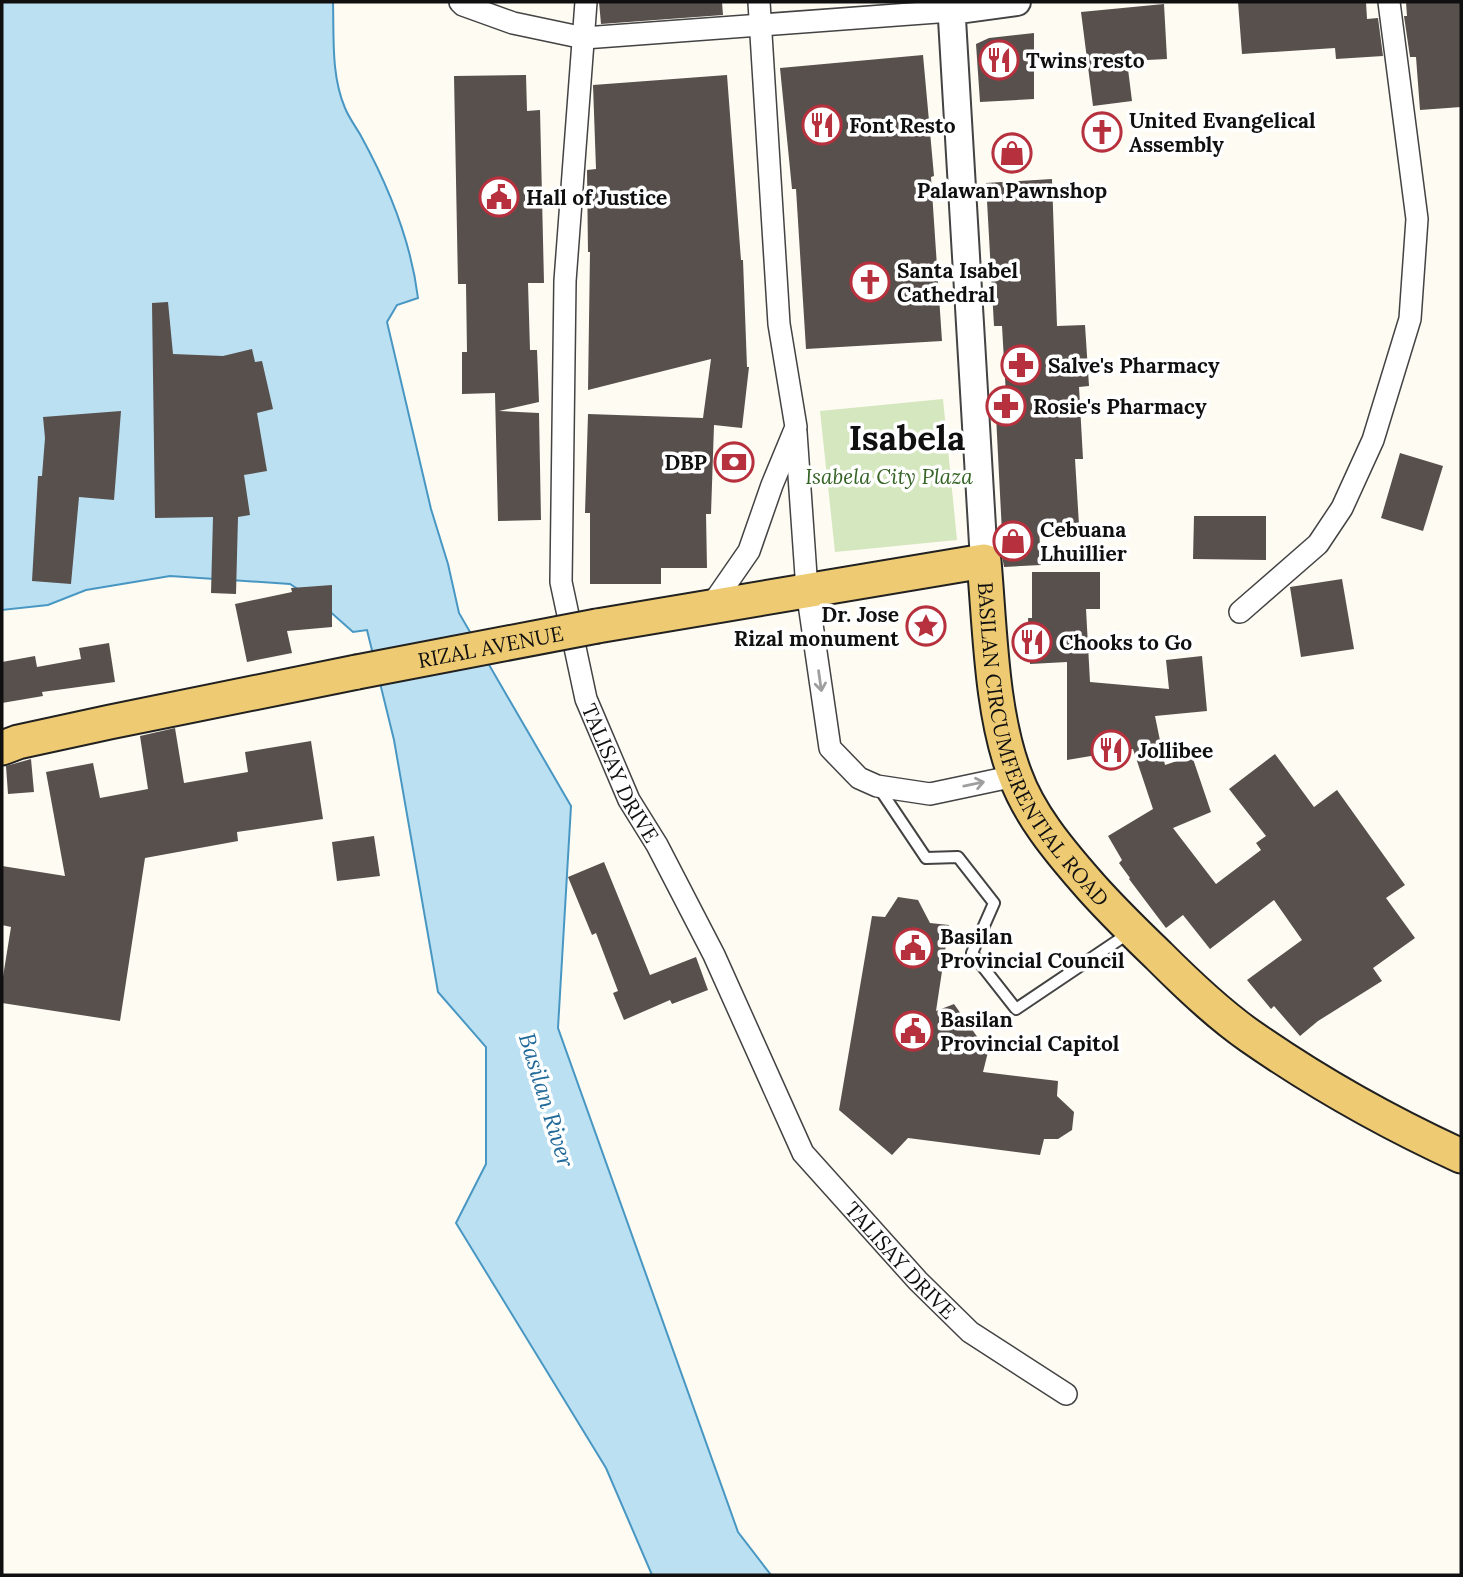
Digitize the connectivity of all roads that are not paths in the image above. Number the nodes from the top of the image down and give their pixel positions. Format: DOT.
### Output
graph roads {
  1 [pos="460,2"];
  2 [pos="586,2"];
  3 [pos="759,2"];
  4 [pos="1017,2"];
  5 [pos="1389,2"];
  6 [pos="951,6"];
  7 [pos="760,23"];
  8 [pos="584,38"];
  9 [pos="796,427"];
  10 [pos="984,561"];
  11 [pos="807,590"];
  12 [pos="711,606"];
  13 [pos="1240,612"];
  14 [pos="2,748"];
  15 [pos="1015,776"];
  16 [pos="877,786"];
  17 [pos="1132,930"];
  18 [pos="1461,1156"];
  19 [pos="1066,1394"];
  1 -- 8 [label="street"];
  2 -- 8 [label="street, TALISAY DRIVE"];
  3 -- 7 [label="street"];
  4 -- 6 [label="street"];
  5 -- 13 [label="street"];
  6 -- 7 [label="street"];
  6 -- 10 [label="street"];
  7 -- 8 [label="street"];
  7 -- 9 [label="street"];
  8 -- 19 [label="street, TALISAY DRIVE"];
  9 -- 11 [label="street"];
  9 -- 12 [label="street"];
  10 -- 11 [label="main road, RIZAL AVENUE"];
  10 -- 15 [label="main road, BASILAN CIRCUMFERENTIAL ROAD"];
  11 -- 12 [label="main road, RIZAL AVENUE"];
  11 -- 16 [label="street, one-way"];
  12 -- 14 [label="main road, RIZAL AVENUE, bridge"];
  16 -- 15 [label="street, one-way"];
  15 -- 17 [label="main road, BASILAN CIRCUMFERENTIAL ROAD"];
  16 -- 17 [label="lane"];
  17 -- 18 [label="main road, BASILAN CIRCUMFERENTIAL ROAD"];
}
